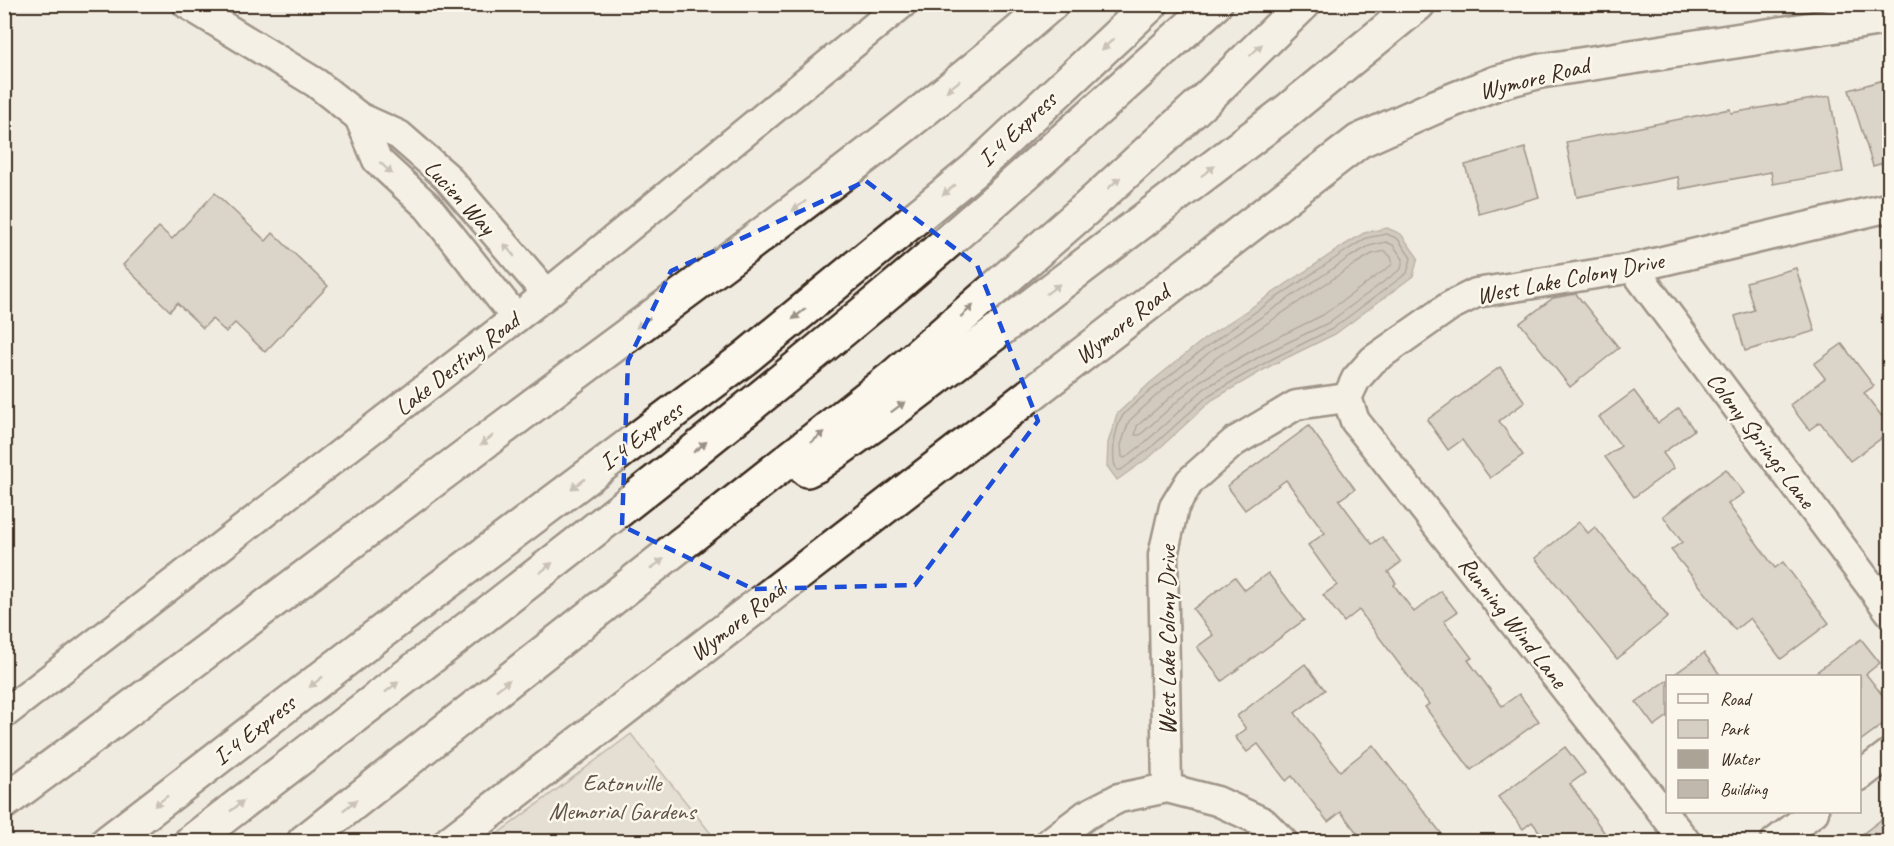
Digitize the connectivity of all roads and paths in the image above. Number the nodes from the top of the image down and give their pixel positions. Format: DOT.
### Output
graph roads {
  1 [pos="187,4"];
  2 [pos="902,4"];
  3 [pos="1043,4"];
  4 [pos="1051,4"];
  5 [pos="1151,4"];
  6 [pos="1215,4"];
  7 [pos="1303,4"];
  8 [pos="1392,4"];
  9 [pos="1418,4"];
  10 [pos="1890,17"];
  11 [pos="999,50"];
  12 [pos="1286,112"];
  13 [pos="359,117"];
  14 [pos="1890,207"];
  15 [pos="1633,268"];
  16 [pos="547,294"];
  17 [pos="516,318"];
  18 [pos="1347,398"];
  19 [pos="739,499"];
  20 [pos="1890,612"];
  21 [pos="4,714"];
  22 [pos="1890,753"];
  23 [pos="1861,775"];
  24 [pos="1167,788"];
  25 [pos="4,802"];
  26 [pos="1813,813"];
  27 [pos="108,842"];
  28 [pos="191,842"];
  29 [pos="304,842"];
  30 [pos="451,842"];
  31 [pos="1050,842"];
  32 [pos="1283,842"];
  33 [pos="1686,842"];
  34 [pos="1775,842"];
  1 -- 13 [label="street, Lucien Way"];
  2 -- 16 [label="street, Lake Destiny Road"];
  3 -- 11 [label="main road"];
  4 -- 11 [label="main road"];
  5 -- 27 [label="main road, I-4 Express, one-way"];
  28 -- 6 [label="main road, I-4 Express, one-way"];
  19 -- 7 [label="main road, one-way"];
  8 -- 12 [label="main road"];
  9 -- 12 [label="main road"];
  10 -- 30 [label="main road, Wymore Road"];
  11 -- 25 [label="main road, one-way"];
  19 -- 12 [label="main road, one-way"];
  16 -- 13 [label="street, Lucien Way, one-way"];
  13 -- 17 [label="street, Lucien Way, one-way"];
  14 -- 15 [label="street, West Lake Colony Drive"];
  15 -- 18 [label="street, West Lake Colony Drive"];
  15 -- 20 [label="street, Colony Springs Lane"];
  16 -- 17 [label="street, Lake Destiny Road"];
  17 -- 21 [label="street, Lake Destiny Road"];
  18 -- 24 [label="street, West Lake Colony Drive"];
  18 -- 33 [label="street, Running Wind Lane"];
  29 -- 19 [label="main road, one-way"];
  22 -- 23 [label="street"];
  24 -- 31 [label="street"];
  24 -- 32 [label="street"];
  26 -- 34 [label="street"];
}
